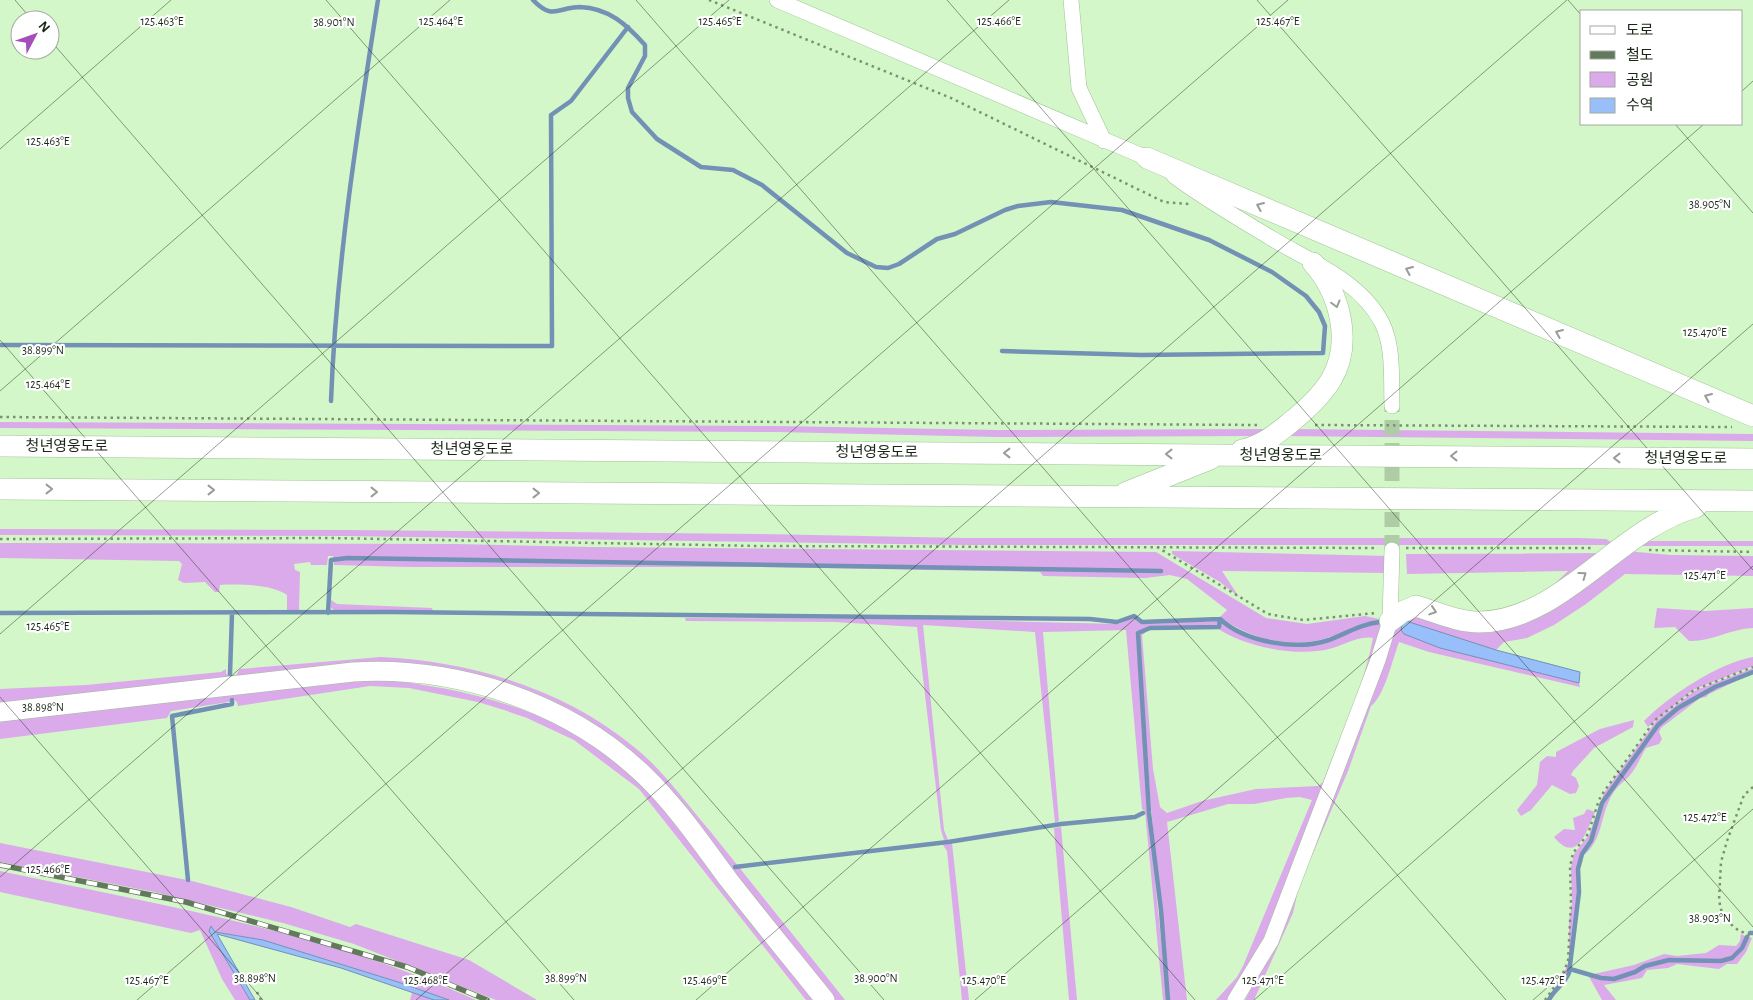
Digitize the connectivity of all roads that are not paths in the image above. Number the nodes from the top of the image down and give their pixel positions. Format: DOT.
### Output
graph roads {
  1 [pos="777,0"];
  2 [pos="1071,0"];
  3 [pos="1104,141"];
  4 [pos="1148,158"];
  5 [pos="1312,263"];
  6 [pos="1392,406"];
  7 [pos="1753,416"];
  8 [pos="0,446"];
  9 [pos="1222,455"];
  10 [pos="1753,459"];
  11 [pos="0,489"];
  12 [pos="1115,497"];
  13 [pos="1717,501"];
  14 [pos="1753,502"];
  15 [pos="1391,549"];
  16 [pos="1390,622"];
  17 [pos="0,712"];
  18 [pos="826,1000"];
  19 [pos="1235,1000"];
  1 -- 3 [label="street"];
  2 -- 3 [label="street"];
  3 -- 4 [label="street"];
  4 -- 5 [label="street"];
  7 -- 4 [label="highway, one-way"];
  5 -- 6 [label="street"];
  5 -- 9 [label="highway, one-way"];
  9 -- 8 [label="highway, 청년영웅도로, one-way"];
  10 -- 9 [label="highway, 청년영웅도로, one-way"];
  9 -- 12 [label="highway"];
  11 -- 12 [label="highway, one-way"];
  12 -- 13 [label="highway"];
  13 -- 14 [label="highway"];
  16 -- 13 [label="highway, one-way"];
  15 -- 16 [label="street"];
  16 -- 19 [label="street"];
  17 -- 18 [label="main road"];
}
